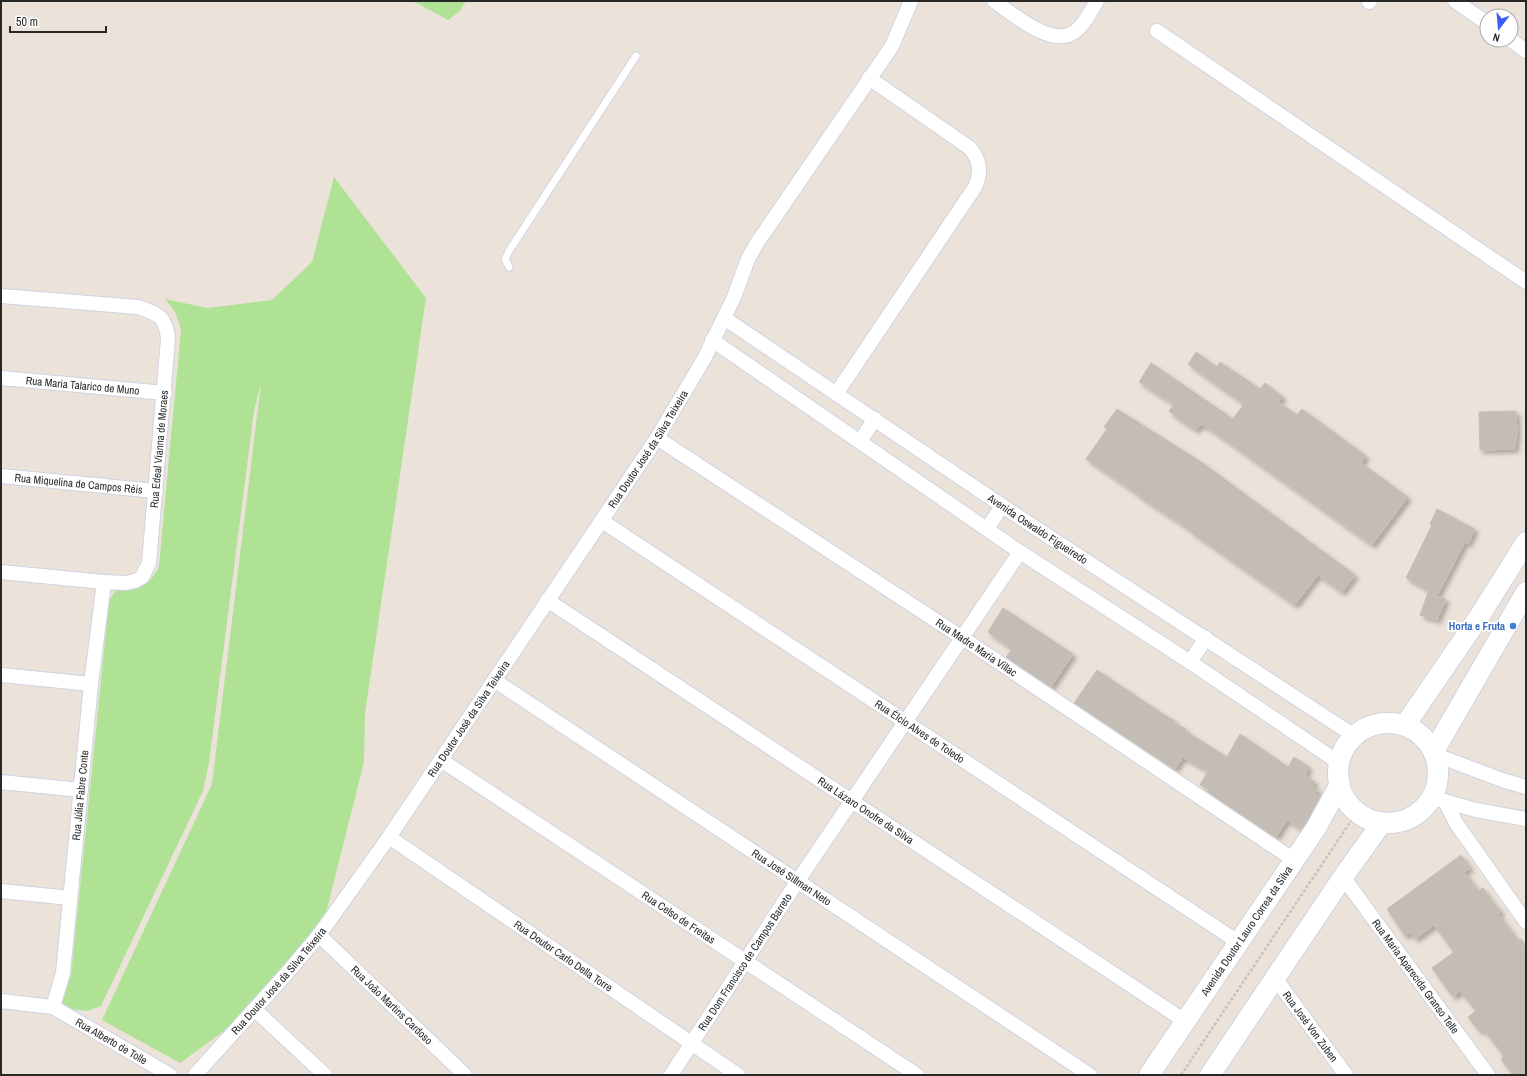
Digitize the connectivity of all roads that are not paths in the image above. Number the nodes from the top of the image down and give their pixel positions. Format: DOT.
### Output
graph roads {
  1 [pos="911,1"];
  2 [pos="994,1"];
  3 [pos="1098,1"];
  4 [pos="1455,1"];
  5 [pos="1479,18"];
  6 [pos="1157,31"];
  7 [pos="636,56"];
  8 [pos="869,78"];
  9 [pos="509,267"];
  10 [pos="1526,282"];
  11 [pos="1,296"];
  12 [pos="724,318"];
  13 [pos="712,340"];
  14 [pos="1,378"];
  15 [pos="165,393"];
  16 [pos="836,394"];
  17 [pos="875,419"];
  18 [pos="657,438"];
  19 [pos="860,441"];
  20 [pos="1,476"];
  21 [pos="156,491"];
  22 [pos="1002,506"];
  23 [pos="602,521"];
  24 [pos="987,528"];
  25 [pos="1526,542"];
  26 [pos="1020,552"];
  27 [pos="1,572"];
  28 [pos="104,582"];
  29 [pos="1526,592"];
  30 [pos="547,600"];
  31 [pos="961,637"];
  32 [pos="1206,638"];
  33 [pos="1190,662"];
  34 [pos="1,675"];
  35 [pos="494,680"];
  36 [pos="91,684"];
  37 [pos="906,722"];
  38 [pos="1405,725"];
  39 [pos="1354,736"];
  40 [pos="1435,753"];
  41 [pos="441,760"];
  42 [pos="1338,762"];
  43 [pos="1,782"];
  44 [pos="1340,784"];
  45 [pos="1526,787"];
  46 [pos="80,790"];
  47 [pos="1439,799"];
  48 [pos="853,801"];
  49 [pos="1526,819"];
  50 [pos="1381,824"];
  51 [pos="389,837"];
  52 [pos="1294,860"];
  53 [pos="1343,876"];
  54 [pos="797,882"];
  55 [pos="1,891"];
  56 [pos="70,898"];
  57 [pos="1526,922"];
  58 [pos="319,935"];
  59 [pos="1238,942"];
  60 [pos="746,963"];
  61 [pos="1275,978"];
  62 [pos="1,1001"];
  63 [pos="53,1007"];
  64 [pos="255,1010"];
  65 [pos="1185,1021"];
  66 [pos="693,1044"];
  67 [pos="170,1075"];
  68 [pos="195,1075"];
  69 [pos="324,1075"];
  70 [pos="465,1075"];
  71 [pos="671,1075"];
  72 [pos="738,1075"];
  73 [pos="917,1075"];
  74 [pos="1090,1075"];
  75 [pos="1149,1075"];
  76 [pos="1210,1075"];
  77 [pos="1346,1075"];
  78 [pos="1488,1075"];
  1 -- 8 [label="street, Rua Doutor José da Silva Teixeira"];
  2 -- 3 [label="street"];
  4 -- 5 [label="street"];
  6 -- 10 [label="street"];
  7 -- 9 [label="lane"];
  8 -- 12 [label="street, Rua Doutor José da Silva Teixeira"];
  8 -- 16 [label="street"];
  11 -- 15 [label="street, Rua Edeal Vianna de Moraes"];
  12 -- 13 [label="street, Rua Doutor José da Silva Teixeira"];
  12 -- 16 [label="street, Avenida Oswaldo Figueiredo"];
  13 -- 18 [label="street, Rua Doutor José da Silva Teixeira"];
  13 -- 19 [label="street"];
  14 -- 15 [label="street, Rua Maria Talarico de Muno"];
  15 -- 21 [label="street, Rua Edeal Vianna de Moraes"];
  16 -- 17 [label="street, Avenida Oswaldo Figueiredo"];
  17 -- 19 [label="street"];
  17 -- 22 [label="street, Avenida Oswaldo Figueiredo"];
  18 -- 23 [label="street, Rua Doutor José da Silva Teixeira"];
  18 -- 31 [label="street, Rua Madre Maria Villac"];
  19 -- 24 [label="street"];
  20 -- 21 [label="street, Rua Miquelina de Campos Réis"];
  21 -- 28 [label="street, Rua Edeal Vianna de Moraes"];
  22 -- 24 [label="street"];
  22 -- 32 [label="street, Avenida Oswaldo Figueiredo"];
  23 -- 30 [label="street, Rua Doutor José da Silva Teixeira"];
  23 -- 37 [label="street, Rua Élcio Alves de Toledo"];
  24 -- 26 [label="street"];
  25 -- 38 [label="main road"];
  26 -- 31 [label="street, Rua Dom Francisco de Campos Barreto"];
  26 -- 33 [label="street"];
  27 -- 28 [label="street"];
  28 -- 36 [label="street, Rua Júlia Fabre Conte"];
  29 -- 40 [label="main road"];
  30 -- 35 [label="street, Rua Doutor José da Silva Teixeira"];
  30 -- 48 [label="street, Rua Lázaro Onofre da Silva"];
  31 -- 37 [label="street, Rua Dom Francisco de Campos Barreto"];
  31 -- 52 [label="street, Rua Madre Maria Villac"];
  32 -- 33 [label="street"];
  32 -- 39 [label="street, Avenida Oswaldo Figueiredo"];
  33 -- 42 [label="street"];
  34 -- 36 [label="street"];
  35 -- 41 [label="street, Rua Doutor José da Silva Teixeira"];
  35 -- 54 [label="street, Rua José Sillman Neto"];
  36 -- 46 [label="street, Rua Júlia Fabre Conte"];
  37 -- 48 [label="street, Rua Dom Francisco de Campos Barreto"];
  37 -- 59 [label="street, Rua Élcio Alves de Toledo"];
  38 -- 39 [label="main road"];
  38 -- 40 [label="main road"];
  39 -- 42 [label="main road"];
  40 -- 45 [label="street"];
  40 -- 47 [label="main road"];
  41 -- 51 [label="street, Rua Doutor José da Silva Teixeira"];
  41 -- 60 [label="street, Rua Celso de Freitas"];
  42 -- 44 [label="main road"];
  43 -- 46 [label="street"];
  44 -- 50 [label="main road"];
  44 -- 52 [label="main road, Avenida Doutor Lauro Correa da Silva"];
  46 -- 56 [label="street, Rua Júlia Fabre Conte"];
  47 -- 49 [label="street"];
  47 -- 50 [label="main road"];
  47 -- 57 [label="street"];
  48 -- 54 [label="street, Rua Dom Francisco de Campos Barreto"];
  48 -- 65 [label="street, Rua Lázaro Onofre da Silva"];
  50 -- 53 [label="main road"];
  51 -- 58 [label="street, Rua Doutor José da Silva Teixeira"];
  51 -- 66 [label="street, Rua Doutor Carlo Della Torre"];
  52 -- 59 [label="main road, Avenida Doutor Lauro Correa da Silva"];
  53 -- 61 [label="main road"];
  53 -- 78 [label="street, Rua Maria Aparecida Granso Telle"];
  54 -- 60 [label="street, Rua Dom Francisco de Campos Barreto"];
  54 -- 74 [label="street, Rua José Sillman Neto"];
  55 -- 56 [label="street"];
  56 -- 63 [label="street, Rua Júlia Fabre Conte"];
  58 -- 64 [label="street, Rua Doutor José da Silva Teixeira"];
  58 -- 70 [label="street, Rua João Martins Cardoso"];
  59 -- 65 [label="main road, Avenida Doutor Lauro Correa da Silva"];
  60 -- 66 [label="street, Rua Dom Francisco de Campos Barreto"];
  60 -- 73 [label="street, Rua Celso de Freitas"];
  61 -- 76 [label="main road"];
  61 -- 77 [label="street, Rua José Von Zuben"];
  62 -- 63 [label="street"];
  63 -- 67 [label="street, Rua Alberto de Tolle"];
  64 -- 68 [label="street, Rua Doutor José da Silva Teixeira"];
  64 -- 69 [label="street"];
  65 -- 75 [label="main road, Avenida Doutor Lauro Correa da Silva"];
  66 -- 71 [label="street, Rua Dom Francisco de Campos Barreto"];
  66 -- 72 [label="street, Rua Doutor Carlo Della Torre"];
}
